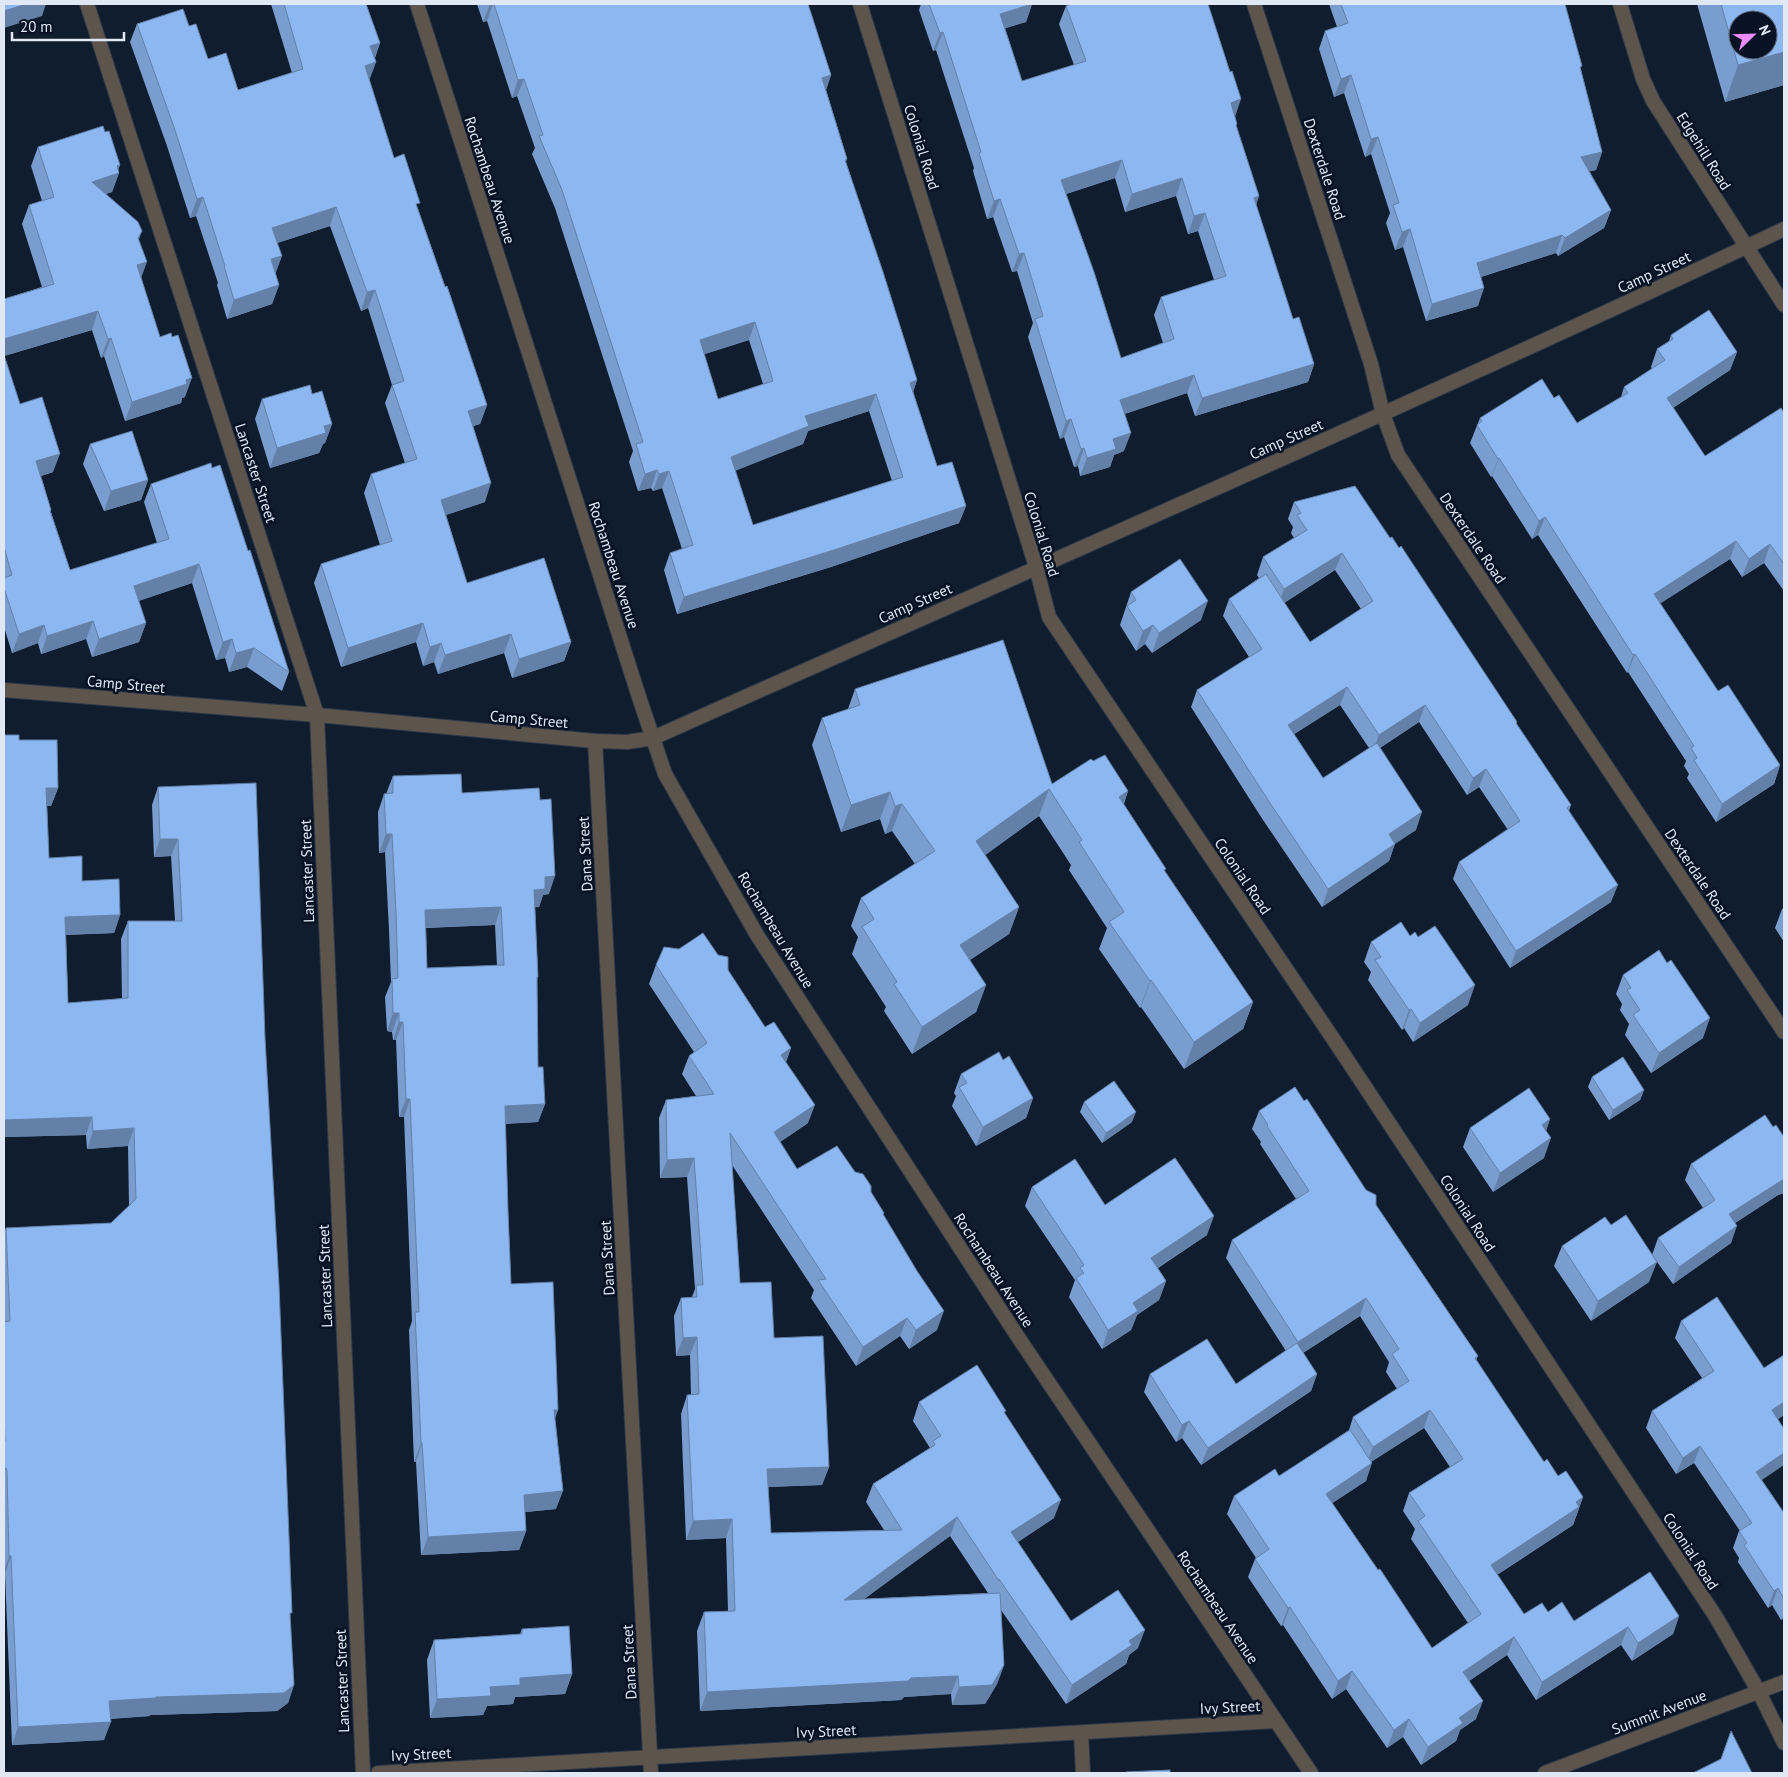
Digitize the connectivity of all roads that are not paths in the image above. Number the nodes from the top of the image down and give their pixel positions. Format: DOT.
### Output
graph roads {
  1 [pos="87,4"];
  2 [pos="417,4"];
  3 [pos="860,4"];
  4 [pos="1254,4"];
  5 [pos="1620,4"];
  6 [pos="1784,230"];
  7 [pos="1746,248"];
  8 [pos="1784,305"];
  9 [pos="1383,414"];
  10 [pos="1036,567"];
  11 [pos="4,690"];
  12 [pos="317,715"];
  13 [pos="654,738"];
  14 [pos="595,741"];
  15 [pos="1784,1032"];
  16 [pos="1784,1682"];
  17 [pos="1759,1692"];
  18 [pos="1275,1721"];
  19 [pos="1081,1733"];
  20 [pos="1784,1742"];
  21 [pos="650,1758"];
  22 [pos="362,1773"];
  23 [pos="378,1773"];
  24 [pos="651,1773"];
  25 [pos="1083,1773"];
  26 [pos="1311,1773"];
  27 [pos="1545,1773"];
  1 -- 12 [label="street, Lancaster Street"];
  2 -- 13 [label="street, Rochambeau Avenue"];
  3 -- 10 [label="street, Colonial Road"];
  4 -- 9 [label="street, Dexterdale Road"];
  5 -- 7 [label="street, Edgehill Road"];
  6 -- 7 [label="street, Camp Street"];
  7 -- 8 [label="street, Edgehill Road"];
  7 -- 9 [label="street, Camp Street"];
  9 -- 10 [label="street, Camp Street"];
  9 -- 15 [label="street, Dexterdale Road"];
  10 -- 13 [label="street, Camp Street"];
  10 -- 17 [label="street, Colonial Road"];
  11 -- 12 [label="street, Camp Street"];
  12 -- 14 [label="street, Camp Street"];
  12 -- 22 [label="street, Lancaster Street"];
  13 -- 14 [label="street, Camp Street"];
  13 -- 18 [label="street, Rochambeau Avenue"];
  14 -- 21 [label="street, Dana Street"];
  16 -- 17 [label="street, Summit Avenue"];
  17 -- 20 [label="street, Colonial Road"];
  17 -- 27 [label="street, Summit Avenue"];
  18 -- 19 [label="street, Ivy Street"];
  18 -- 26 [label="street, Rochambeau Avenue"];
  19 -- 21 [label="street, Ivy Street"];
  19 -- 25 [label="street"];
  21 -- 23 [label="street, Ivy Street"];
  21 -- 24 [label="street, Dana Street"];
}
